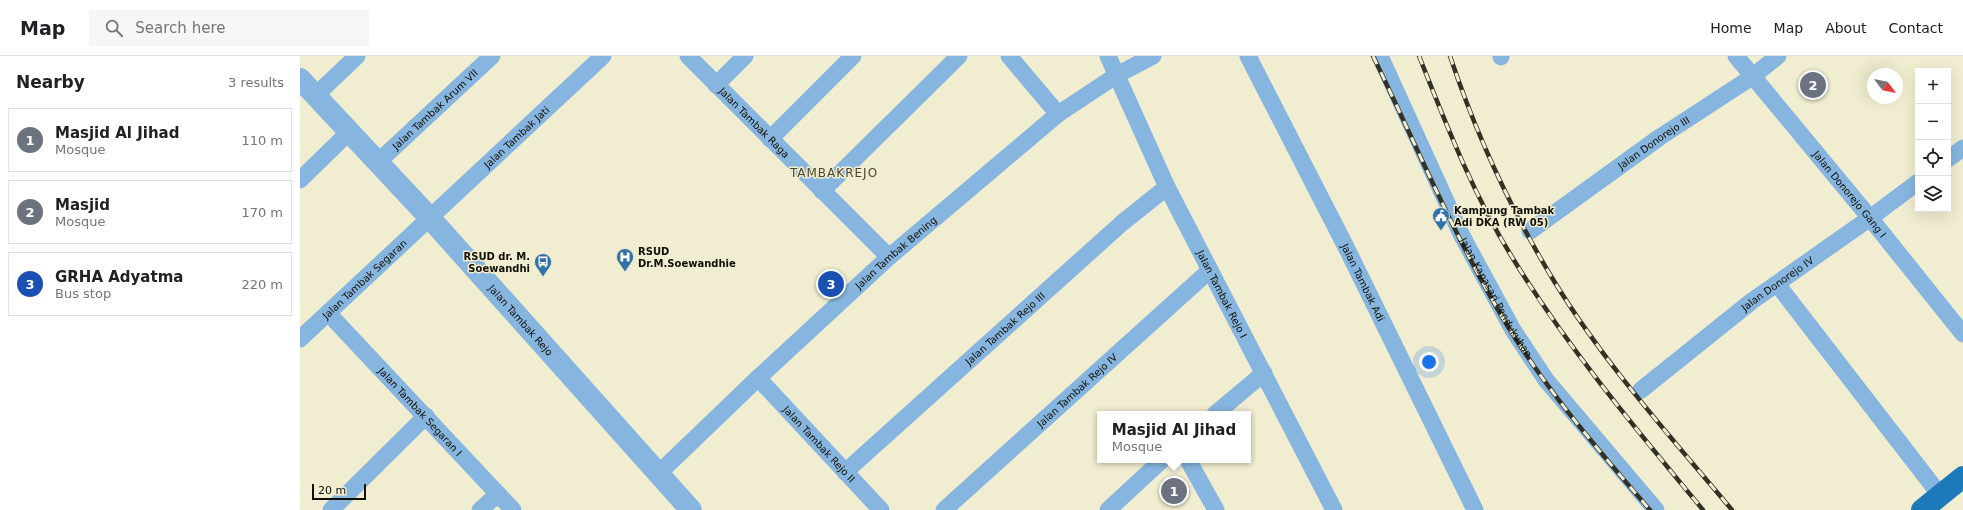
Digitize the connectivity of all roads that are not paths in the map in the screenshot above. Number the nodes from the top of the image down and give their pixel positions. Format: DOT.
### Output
graph roads {
  1 [pos="357,56"];
  2 [pos="492,56"];
  3 [pos="604,56"];
  4 [pos="688,56"];
  5 [pos="745,56"];
  6 [pos="854,56"];
  7 [pos="958,56"];
  8 [pos="1009,56"];
  9 [pos="1108,56"];
  10 [pos="1153,56"];
  11 [pos="1248,56"];
  12 [pos="1380,56"];
  13 [pos="1736,56"];
  14 [pos="1778,56"];
  15 [pos="1117,76"];
  16 [pos="1752,77"];
  17 [pos="300,79"];
  18 [pos="716,85"];
  19 [pos="315,96"];
  20 [pos="1058,114"];
  21 [pos="349,132"];
  22 [pos="770,139"];
  23 [pos="1963,148"];
  24 [pos="1951,157"];
  25 [pos="377,163"];
  26 [pos="300,180"];
  27 [pos="1915,184"];
  28 [pos="1167,187"];
  29 [pos="822,191"];
  30 [pos="429,217"];
  31 [pos="1870,218"];
  32 [pos="1530,231"];
  33 [pos="889,257"];
  34 [pos="1209,271"];
  35 [pos="1777,284"];
  36 [pos="328,313"];
  37 [pos="1963,334"];
  38 [pos="300,340"];
  39 [pos="1264,373"];
  40 [pos="758,378"];
  41 [pos="1641,390"];
  42 [pos="1219,411"];
  43 [pos="426,416"];
  44 [pos="1159,463"];
  45 [pos="1190,463"];
  46 [pos="845,472"];
  47 [pos="658,474"];
  48 [pos="1963,477"];
  49 [pos="498,494"];
  50 [pos="1940,495"];
  51 [pos="331,510"];
  52 [pos="480,510"];
  53 [pos="513,510"];
  54 [pos="691,510"];
  55 [pos="881,510"];
  56 [pos="944,510"];
  57 [pos="1108,510"];
  58 [pos="1216,510"];
  59 [pos="1334,510"];
  60 [pos="1475,510"];
  61 [pos="1656,510"];
  62 [pos="1922,510"];
  1 -- 19 [label="street"];
  2 -- 25 [label="street, Jalan Tambak Arum VII"];
  3 -- 30 [label="street, Jalan Tambak Jati"];
  4 -- 18 [label="street, Jalan Tambak Raga"];
  5 -- 18 [label="street"];
  6 -- 22 [label="street"];
  7 -- 29 [label="street"];
  8 -- 20 [label="street"];
  9 -- 15 [label="street, Jalan Tambak Rejo I"];
  10 -- 15 [label="street, Jalan Tambak Bening"];
  11 -- 60 [label="street, Jalan Tambak Adi"];
  12 -- 61 [label="street, Jalan Kapasari Pendukuhan"];
  13 -- 16 [label="street, Jalan Donorejo Gang I"];
  14 -- 16 [label="street, Jalan Donorejo III"];
  15 -- 20 [label="street, Jalan Tambak Bening"];
  15 -- 28 [label="street, Jalan Tambak Rejo I"];
  16 -- 31 [label="street, Jalan Donorejo Gang I"];
  16 -- 32 [label="street, Jalan Donorejo III"];
  17 -- 19 [label="street, Jalan Tambak Rejo"];
  18 -- 22 [label="street, Jalan Tambak Raga"];
  19 -- 21 [label="street, Jalan Tambak Rejo"];
  20 -- 33 [label="street, Jalan Tambak Bening"];
  21 -- 25 [label="street, Jalan Tambak Rejo"];
  21 -- 26 [label="street"];
  22 -- 29 [label="street, Jalan Tambak Raga"];
  23 -- 24 [label="street"];
  25 -- 30 [label="street, Jalan Tambak Rejo"];
  27 -- 31 [label="street, Jalan Donorejo IV"];
  28 -- 34 [label="street, Jalan Tambak Rejo I"];
  28 -- 46 [label="street, Jalan Tambak Rejo III"];
  29 -- 33 [label="street, Jalan Tambak Raga"];
  30 -- 36 [label="street, Jalan Tambak Segaran"];
  30 -- 47 [label="street, Jalan Tambak Rejo"];
  31 -- 35 [label="street, Jalan Donorejo IV"];
  31 -- 37 [label="street, Jalan Donorejo Gang I"];
  33 -- 40 [label="street, Jalan Tambak Bening"];
  34 -- 39 [label="street, Jalan Tambak Rejo I"];
  34 -- 56 [label="street, Jalan Tambak Rejo IV"];
  35 -- 41 [label="street, Jalan Donorejo IV"];
  35 -- 50 [label="street"];
  36 -- 38 [label="street, Jalan Tambak Segaran"];
  36 -- 43 [label="street, Jalan Tambak Segaran I"];
  39 -- 42 [label="street"];
  39 -- 59 [label="street, Jalan Tambak Rejo I"];
  40 -- 46 [label="street, Jalan Tambak Rejo II"];
  40 -- 47 [label="street, Jalan Tambak Bening"];
  43 -- 49 [label="street, Jalan Tambak Segaran I"];
  43 -- 51 [label="street"];
  44 -- 57 [label="street"];
  45 -- 58 [label="street"];
  46 -- 55 [label="street, Jalan Tambak Rejo II"];
  47 -- 54 [label="street, Jalan Tambak Rejo"];
  48 -- 50 [label="highway"];
  49 -- 52 [label="street"];
  49 -- 53 [label="street, Jalan Tambak Segaran I"];
  50 -- 62 [label="highway"];
}
